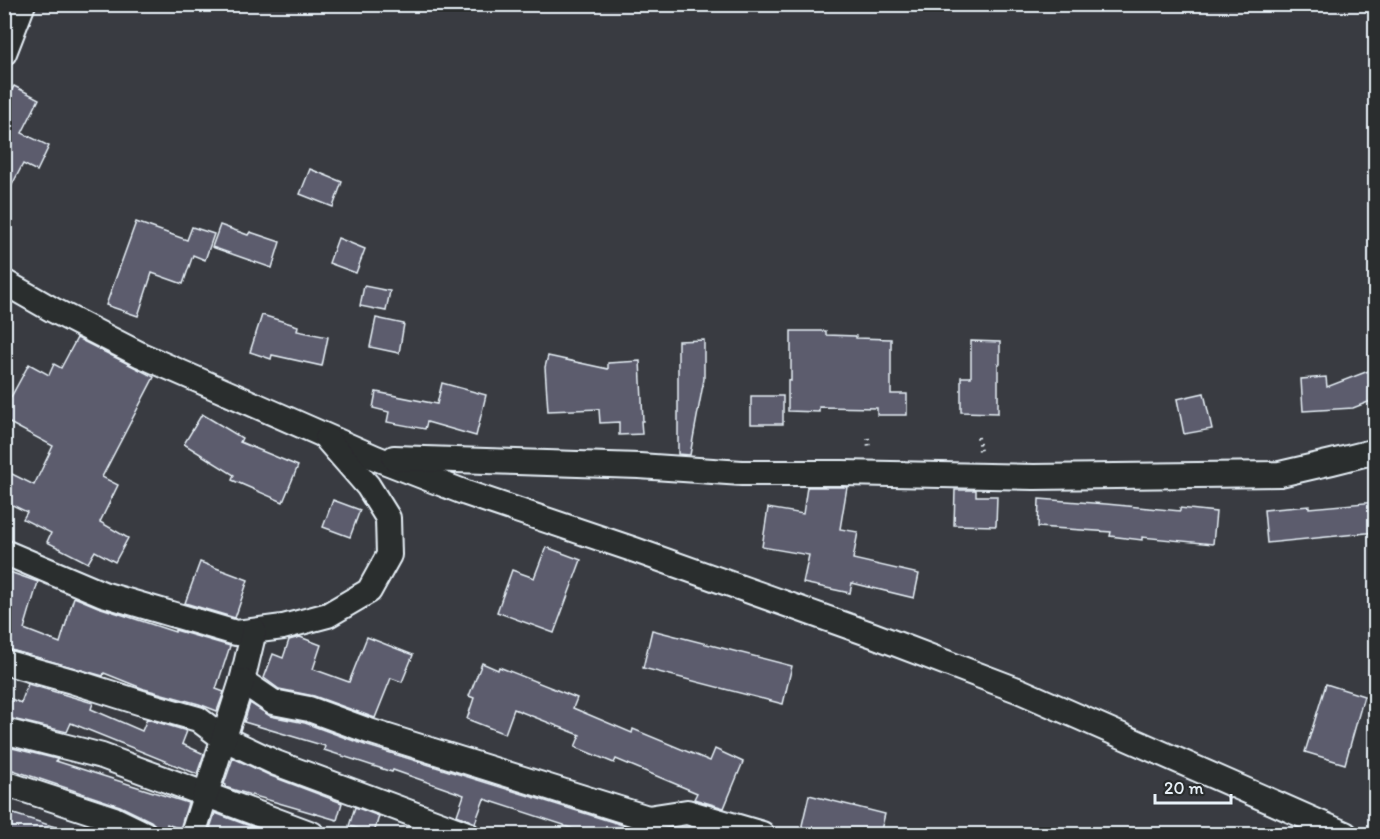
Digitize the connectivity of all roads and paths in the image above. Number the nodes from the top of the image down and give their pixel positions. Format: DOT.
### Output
graph roads {
  1 [pos="23,4"];
  2 [pos="4,53"];
  3 [pos="4,282"];
  4 [pos="324,435"];
  5 [pos="1376,450"];
  6 [pos="376,458"];
  7 [pos="4,552"];
  8 [pos="254,630"];
  9 [pos="4,662"];
  10 [pos="242,681"];
  11 [pos="4,731"];
  12 [pos="223,738"];
  13 [pos="4,783"];
  14 [pos="205,795"];
  15 [pos="145,834"];
  16 [pos="193,834"];
  17 [pos="312,834"];
  18 [pos="467,834"];
  19 [pos="762,834"];
  20 [pos="1345,834"];
  1 -- 2 [label="street"];
  3 -- 4 [label="street"];
  4 -- 6 [label="street"];
  4 -- 8 [label="street"];
  5 -- 6 [label="street"];
  6 -- 20 [label="street"];
  7 -- 8 [label="street"];
  8 -- 10 [label="street"];
  9 -- 12 [label="street"];
  10 -- 12 [label="street"];
  10 -- 19 [label="street"];
  11 -- 14 [label="street"];
  12 -- 14 [label="street"];
  12 -- 18 [label="street"];
  13 -- 15 [label="street"];
  14 -- 16 [label="street"];
  14 -- 17 [label="street"];
}
